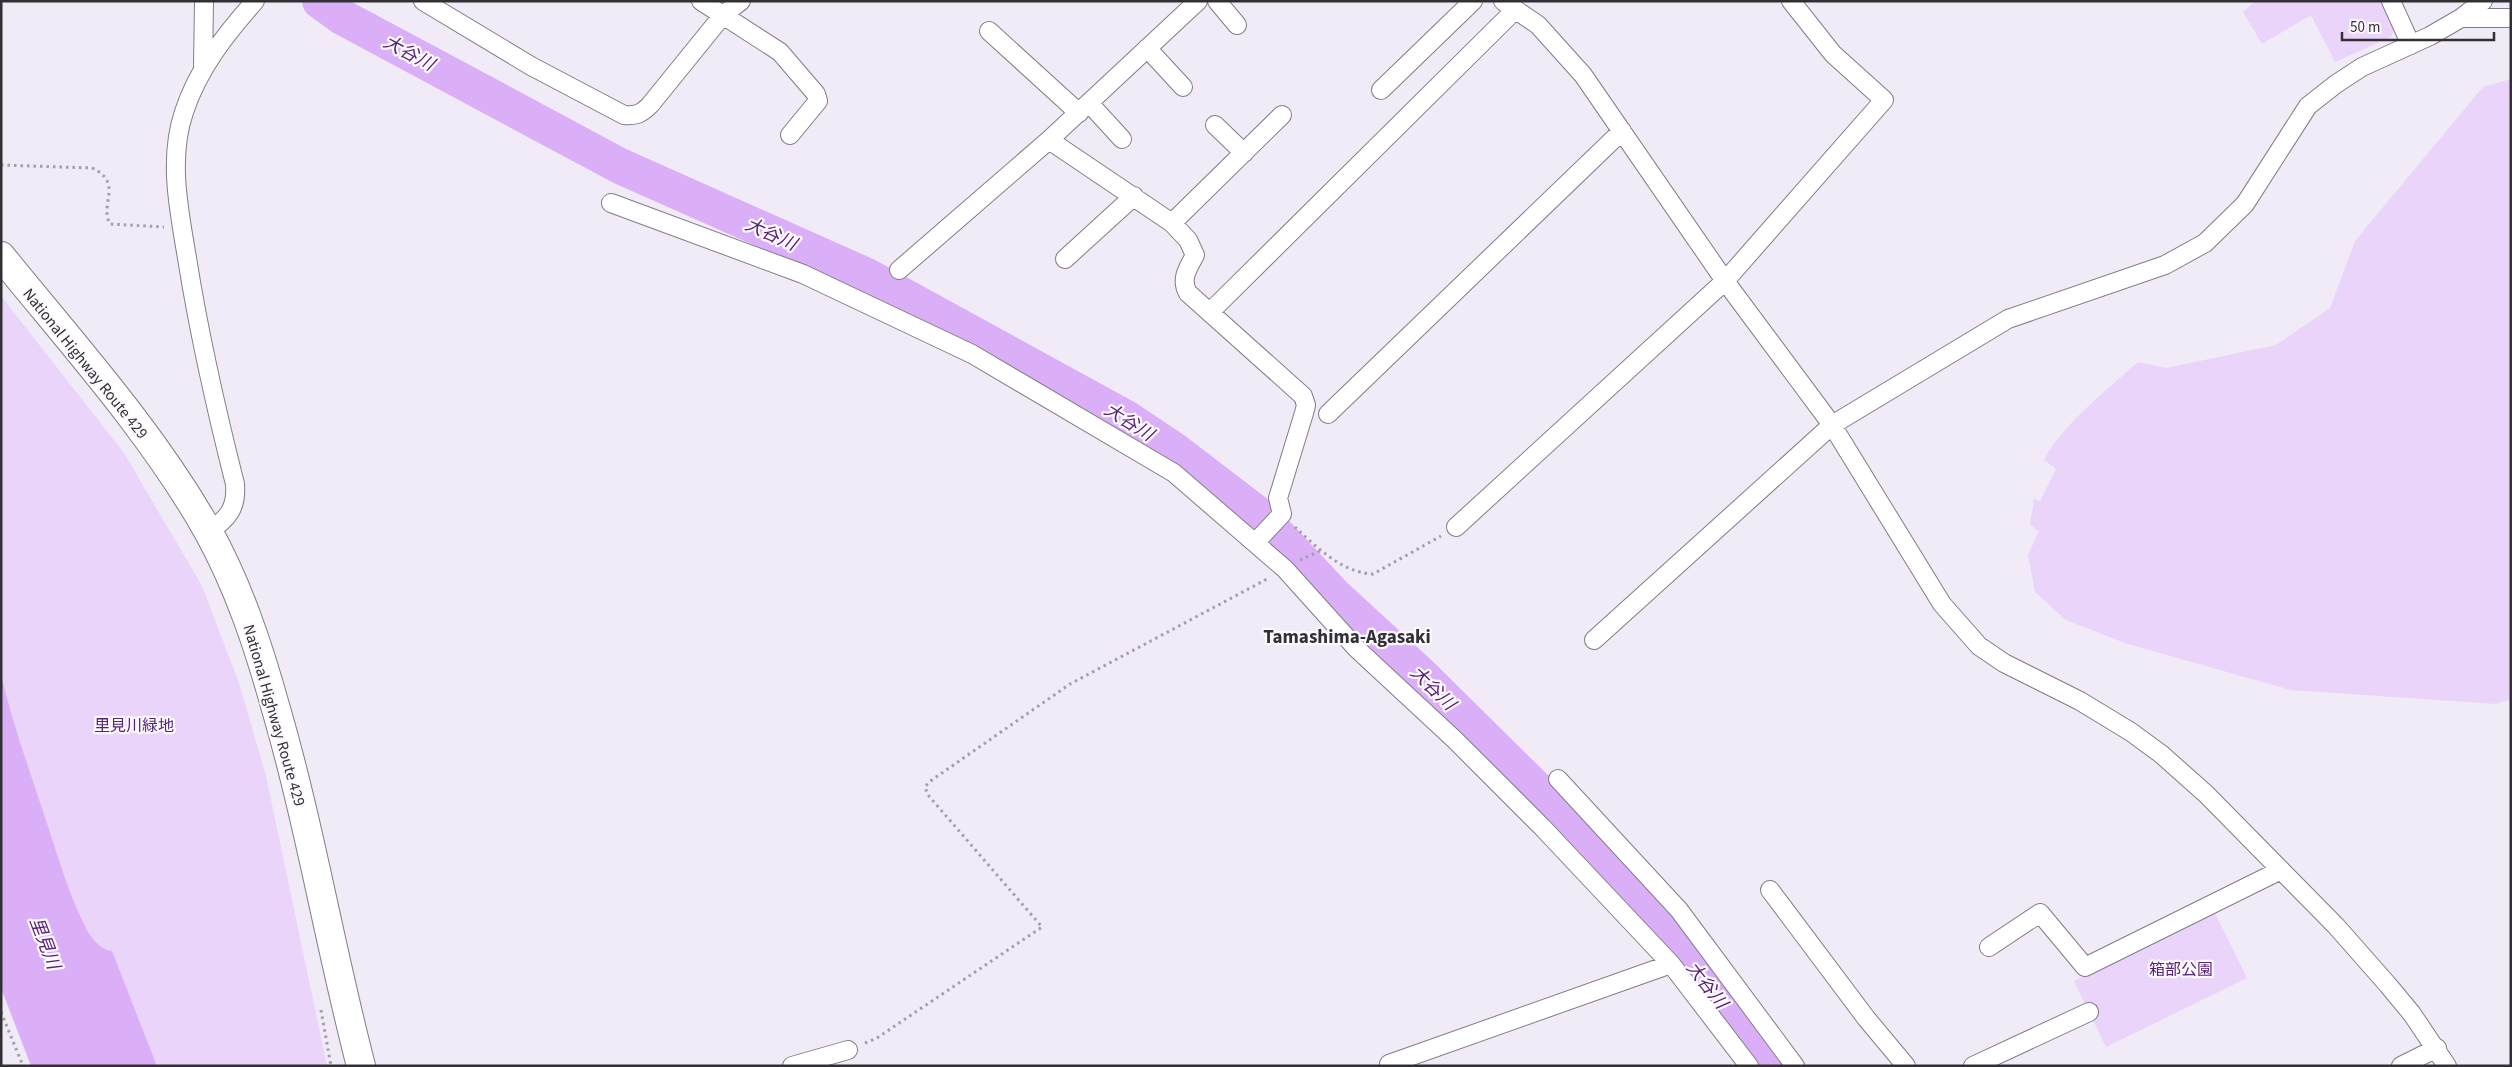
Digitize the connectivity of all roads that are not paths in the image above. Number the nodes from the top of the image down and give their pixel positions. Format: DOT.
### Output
graph roads {
  1 [pos="204,1"];
  2 [pos="423,1"];
  3 [pos="701,1"];
  4 [pos="741,1"];
  5 [pos="1198,1"];
  6 [pos="1217,1"];
  7 [pos="1473,1"];
  8 [pos="1791,1"];
  9 [pos="2391,1"];
  10 [pos="2483,1"];
  11 [pos="251,5"];
  12 [pos="1509,5"];
  13 [pos="723,15"];
  14 [pos="2461,18"];
  15 [pos="2511,18"];
  16 [pos="1237,25"];
  17 [pos="989,31"];
  18 [pos="2412,45"];
  19 [pos="1147,48"];
  20 [pos="203,68"];
  21 [pos="1183,87"];
  22 [pos="1381,90"];
  23 [pos="1084,108"];
  24 [pos="1282,116"];
  25 [pos="1215,124"];
  26 [pos="1622,131"];
  27 [pos="790,135"];
  28 [pos="1122,139"];
  29 [pos="1049,140"];
  30 [pos="1244,152"];
  31 [pos="1134,196"];
  32 [pos="612,203"];
  33 [pos="1172,223"];
  34 [pos="1,256"];
  35 [pos="1065,259"];
  36 [pos="899,270"];
  37 [pos="1725,281"];
  38 [pos="1210,312"];
  39 [pos="1328,414"];
  40 [pos="1832,425"];
  41 [pos="1456,527"];
  42 [pos="208,532"];
  43 [pos="1255,543"];
  44 [pos="1594,640"];
  45 [pos="1558,779"];
  46 [pos="2282,870"];
  47 [pos="1770,890"];
  48 [pos="1989,948"];
  49 [pos="1671,964"];
  50 [pos="2089,1012"];
  51 [pos="2437,1048"];
  52 [pos="848,1050"];
  53 [pos="1389,1064"];
  54 [pos="361,1066"];
  55 [pos="792,1066"];
  56 [pos="1749,1066"];
  57 [pos="1794,1066"];
  58 [pos="1906,1066"];
  59 [pos="1973,1066"];
  60 [pos="2401,1066"];
  61 [pos="2447,1066"];
  1 -- 20 [label="street"];
  2 -- 13 [label="street"];
  3 -- 13 [label="street"];
  4 -- 13 [label="street"];
  5 -- 19 [label="street"];
  6 -- 16 [label="street"];
  7 -- 22 [label="street"];
  8 -- 37 [label="street"];
  9 -- 18 [label="street"];
  10 -- 14 [label="street"];
  11 -- 20 [label="street"];
  12 -- 26 [label="street"];
  12 -- 38 [label="street"];
  13 -- 27 [label="street"];
  14 -- 15 [label="street"];
  14 -- 18 [label="street"];
  17 -- 23 [label="street"];
  18 -- 40 [label="street"];
  19 -- 21 [label="street"];
  19 -- 23 [label="street"];
  20 -- 42 [label="street"];
  23 -- 28 [label="street"];
  23 -- 29 [label="street"];
  24 -- 30 [label="street"];
  25 -- 30 [label="street"];
  26 -- 37 [label="street"];
  26 -- 39 [label="street"];
  29 -- 31 [label="street"];
  29 -- 36 [label="street"];
  30 -- 33 [label="street"];
  31 -- 33 [label="street"];
  31 -- 35 [label="street"];
  32 -- 43 [label="street"];
  33 -- 38 [label="street"];
  34 -- 42 [label="highway, National Highway Route 429"];
  37 -- 40 [label="street"];
  37 -- 41 [label="street"];
  38 -- 43 [label="street"];
  40 -- 44 [label="street"];
  40 -- 46 [label="street"];
  42 -- 54 [label="highway, National Highway Route 429"];
  43 -- 49 [label="street"];
  45 -- 57 [label="street"];
  46 -- 48 [label="street"];
  46 -- 51 [label="street"];
  47 -- 58 [label="street"];
  49 -- 53 [label="street"];
  49 -- 56 [label="street"];
  50 -- 59 [label="street"];
  51 -- 60 [label="street"];
  51 -- 61 [label="street"];
  52 -- 55 [label="street"];
}
